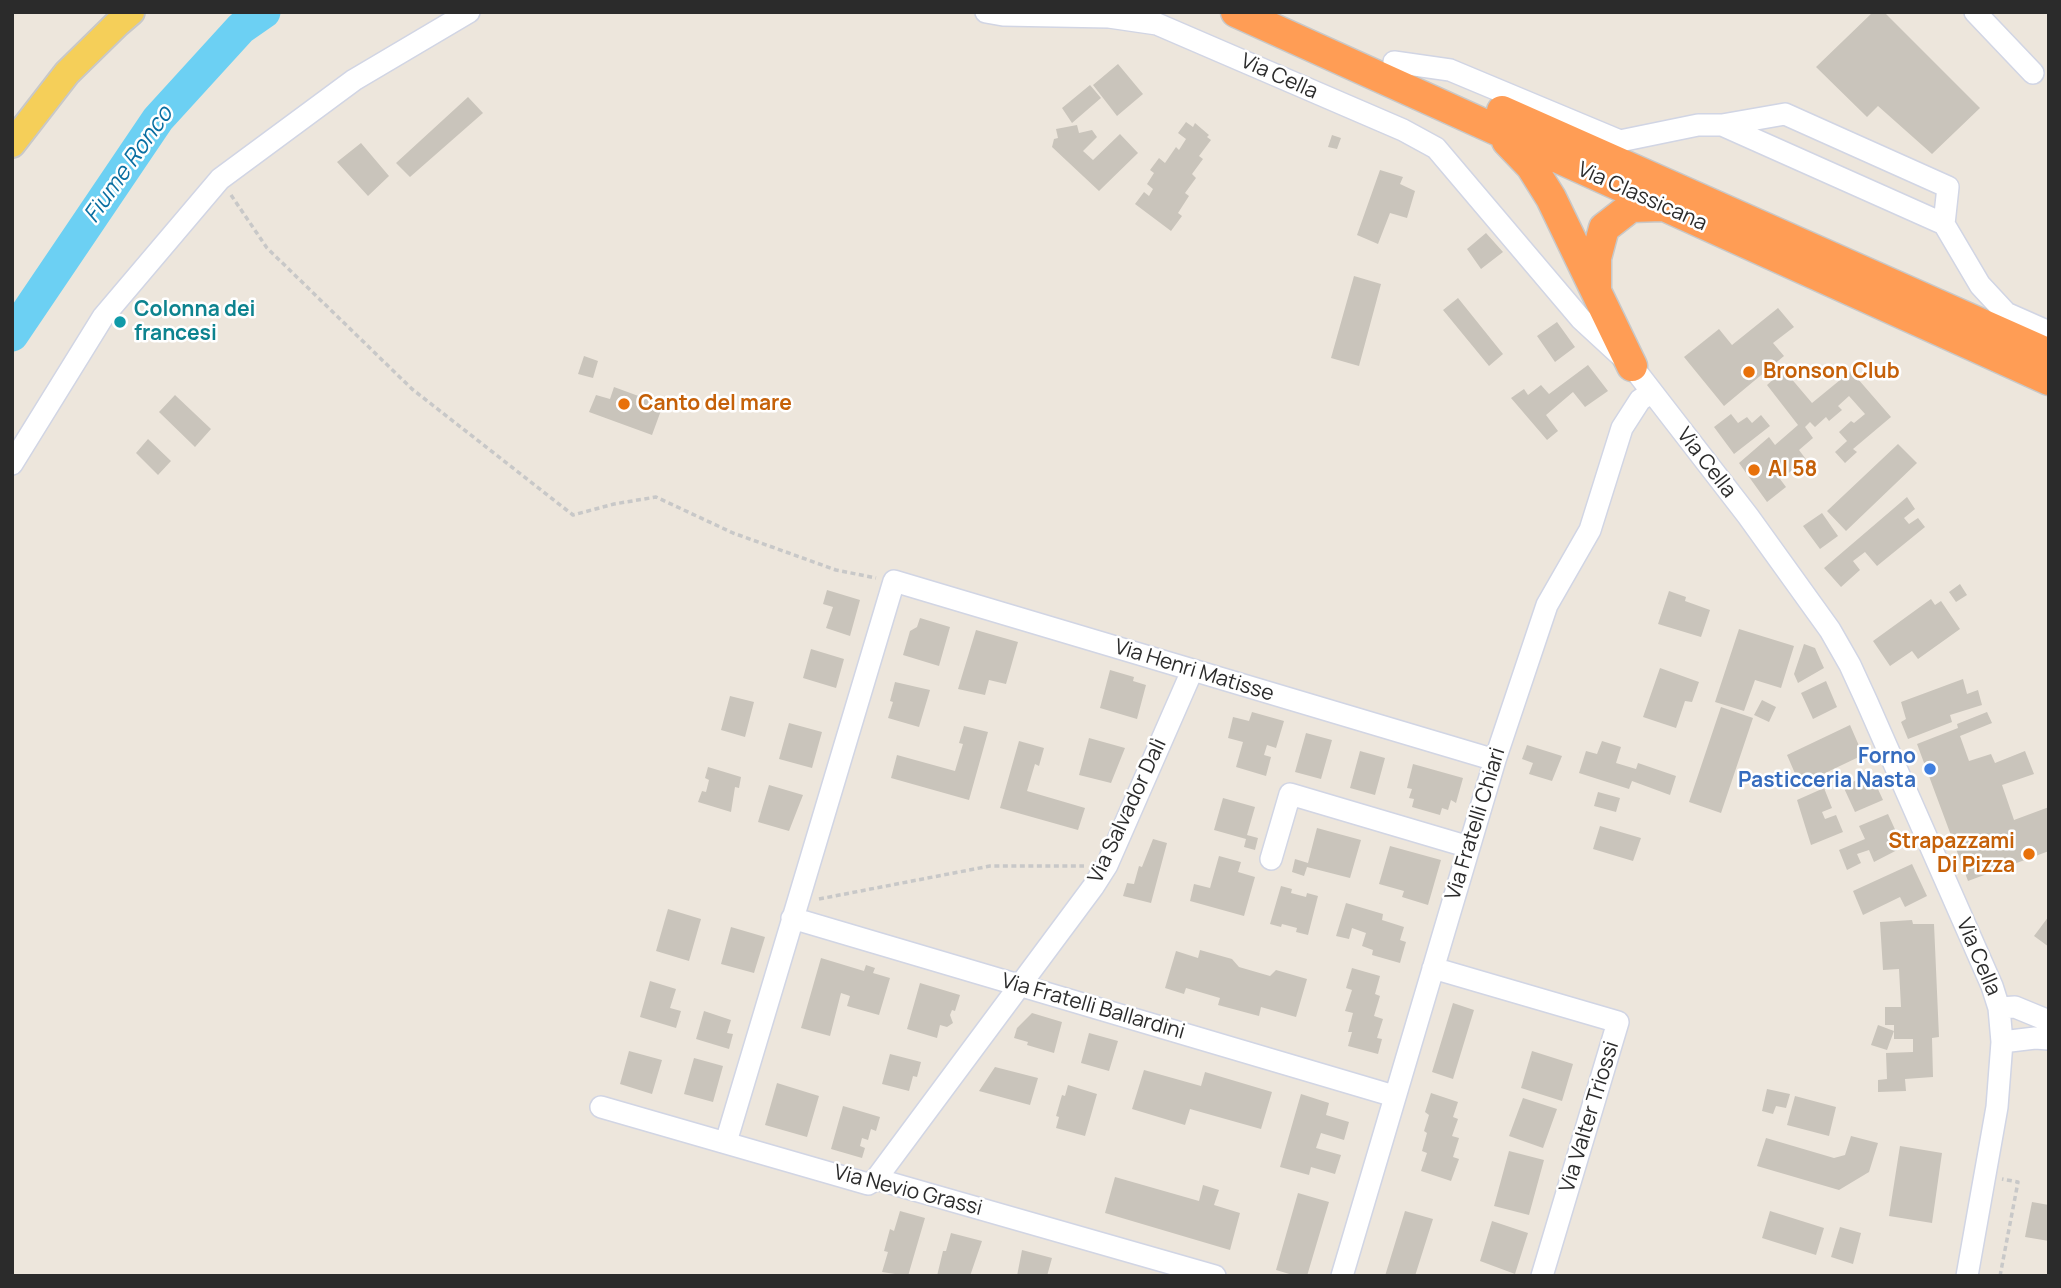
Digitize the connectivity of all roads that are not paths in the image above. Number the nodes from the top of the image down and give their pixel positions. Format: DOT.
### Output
graph roads {
  1 [pos="131,12"];
  2 [pos="469,12"];
  3 [pos="986,12"];
  4 [pos="1236,12"];
  5 [pos="1284,12"];
  6 [pos="1975,12"];
  7 [pos="1394,62"];
  8 [pos="2033,73"];
  9 [pos="1722,125"];
  10 [pos="1497,131"];
  11 [pos="12,144"];
  12 [pos="1662,206"];
  13 [pos="1944,224"];
  14 [pos="1596,295"];
  15 [pos="2049,332"];
  16 [pos="2049,354"];
  17 [pos="1632,366"];
  18 [pos="2049,380"];
  19 [pos="1652,391"];
  20 [pos="12,464"];
  21 [pos="1192,671"];
  22 [pos="1494,760"];
  23 [pos="1469,847"];
  24 [pos="1271,859"];
  25 [pos="794,911"];
  26 [pos="1433,968"];
  27 [pos="1020,985"];
  28 [pos="1999,1008"];
  29 [pos="2049,1021"];
  30 [pos="2049,1039"];
  31 [pos="2003,1042"];
  32 [pos="1394,1096"];
  33 [pos="601,1107"];
  34 [pos="726,1142"];
  35 [pos="876,1179"];
  36 [pos="1215,1276"];
  37 [pos="1342,1276"];
  38 [pos="1542,1276"];
  39 [pos="1967,1276"];
  1 -- 11 [label="main road"];
  2 -- 20 [label="street"];
  3 -- 17 [label="street, Via Cella"];
  4 -- 10 [label="highway, Via Classicana"];
  5 -- 7 [label="highway, Via Classicana"];
  6 -- 8 [label="street"];
  7 -- 9 [label="street"];
  7 -- 16 [label="highway, Via Classicana"];
  9 -- 13 [label="street"];
  9 -- 13 [label="street"];
  10 -- 12 [label="highway, Via Classicana"];
  10 -- 14 [label="highway"];
  12 -- 14 [label="highway"];
  12 -- 18 [label="highway, Via Classicana"];
  13 -- 15 [label="street"];
  14 -- 17 [label="highway"];
  17 -- 19 [label="street, Via Cella"];
  19 -- 22 [label="street, Via Fratelli Chiari"];
  19 -- 28 [label="street, Via Cella"];
  21 -- 22 [label="street, Via Henri Matisse"];
  21 -- 25 [label="street, Via Henri Matisse"];
  21 -- 27 [label="street, Via Salvador Dalì"];
  22 -- 23 [label="street, Via Fratelli Chiari"];
  23 -- 24 [label="street"];
  23 -- 26 [label="street, Via Fratelli Chiari"];
  25 -- 27 [label="street, Via Fratelli Ballardini"];
  25 -- 34 [label="street"];
  26 -- 32 [label="street, Via Fratelli Chiari"];
  26 -- 38 [label="street, Via Valter Triossi"];
  27 -- 32 [label="street, Via Fratelli Ballardini"];
  27 -- 35 [label="street, Via Salvador Dalì"];
  28 -- 29 [label="street"];
  28 -- 31 [label="street, Via Cella"];
  30 -- 31 [label="street"];
  31 -- 39 [label="street, Via Cella"];
  32 -- 37 [label="street, Via Fratelli Chiari"];
  33 -- 34 [label="street, Via Nevio Grassi"];
  34 -- 35 [label="street, Via Nevio Grassi"];
  35 -- 36 [label="street, Via Nevio Grassi"];
}
